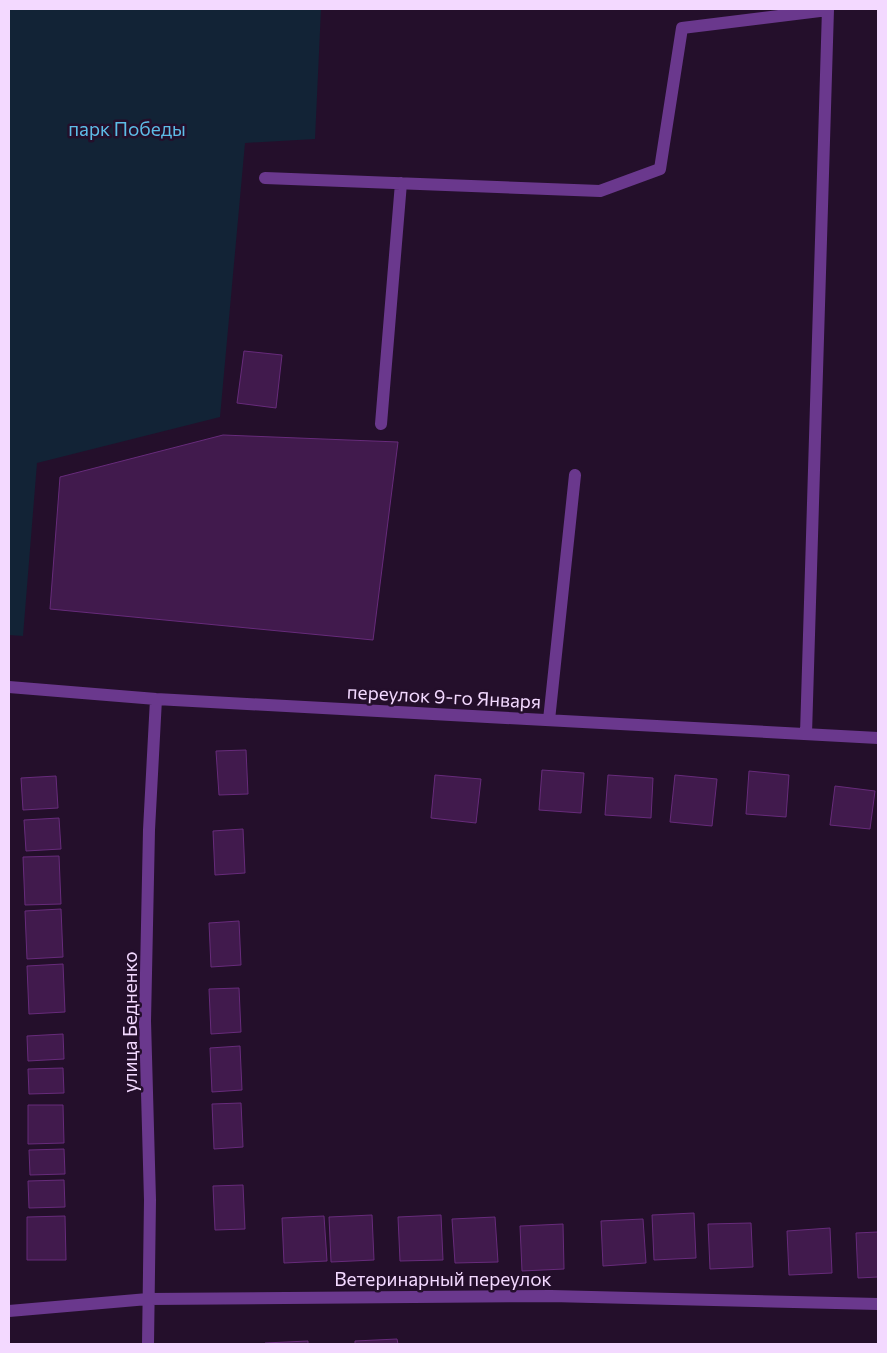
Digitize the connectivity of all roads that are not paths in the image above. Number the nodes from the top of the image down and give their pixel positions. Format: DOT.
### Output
graph roads {
  1 [pos="828,10"];
  2 [pos="265,178"];
  3 [pos="401,183"];
  4 [pos="381,424"];
  5 [pos="575,475"];
  6 [pos="9,687"];
  7 [pos="156,699"];
  8 [pos="550,720"];
  9 [pos="806,734"];
  10 [pos="878,738"];
  11 [pos="148,1299"];
  12 [pos="878,1304"];
  13 [pos="9,1311"];
  14 [pos="148,1344"];
  1 -- 3 [label="street"];
  1 -- 9 [label="street"];
  2 -- 3 [label="street"];
  3 -- 4 [label="street"];
  5 -- 8 [label="street"];
  6 -- 7 [label="street, переулок 9-го Января"];
  7 -- 8 [label="street, переулок 9-го Января"];
  7 -- 11 [label="street, улица Бедненко"];
  8 -- 9 [label="street, переулок 9-го Января"];
  9 -- 10 [label="street, переулок 9-го Января"];
  11 -- 12 [label="street, Ветеринарный переулок"];
  11 -- 13 [label="street, Ветеринарный переулок"];
  11 -- 14 [label="street, улица Бедненко"];
}
